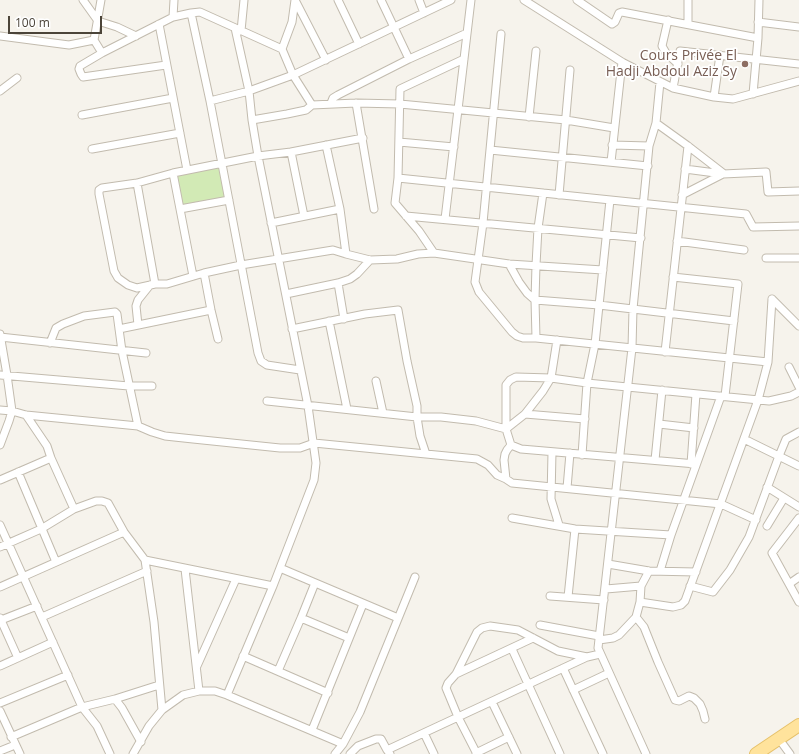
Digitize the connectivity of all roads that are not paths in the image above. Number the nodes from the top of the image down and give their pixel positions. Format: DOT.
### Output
graph roads {
  1 [pos="83,0"];
  2 [pos="101,0"];
  3 [pos="174,0"];
  4 [pos="244,0"];
  5 [pos="295,0"];
  6 [pos="338,0"];
  7 [pos="381,0"];
  8 [pos="419,0"];
  9 [pos="451,0"];
  10 [pos="471,0"];
  11 [pos="524,0"];
  12 [pos="577,0"];
  13 [pos="688,0"];
  14 [pos="759,0"];
  15 [pos="191,12"];
  16 [pos="424,13"];
  17 [pos="172,17"];
  18 [pos="668,20"];
  19 [pos="98,22"];
  20 [pos="758,22"];
  21 [pos="688,23"];
  22 [pos="159,24"];
  23 [pos="394,27"];
  24 [pos="799,27"];
  25 [pos="238,30"];
  26 [pos="467,33"];
  27 [pos="501,34"];
  28 [pos="0,36"];
  29 [pos="136,36"];
  30 [pos="758,38"];
  31 [pos="94,40"];
  32 [pos="359,44"];
  33 [pos="282,49"];
  34 [pos="536,51"];
  35 [pos="102,53"];
  36 [pos="720,54"];
  37 [pos="409,59"];
  38 [pos="464,59"];
  39 [pos="756,59"];
  40 [pos="326,60"];
  41 [pos="622,62"];
  42 [pos="678,64"];
  43 [pos="799,64"];
  44 [pos="166,65"];
  45 [pos="570,70"];
  46 [pos="293,75"];
  47 [pos="16,78"];
  48 [pos="799,80"];
  49 [pos="660,82"];
  50 [pos="673,88"];
  51 [pos="0,91"];
  52 [pos="249,91"];
  53 [pos="753,94"];
  54 [pos="714,97"];
  55 [pos="173,98"];
  56 [pos="210,101"];
  57 [pos="331,103"];
  58 [pos="356,103"];
  59 [pos="400,104"];
  60 [pos="312,105"];
  61 [pos="458,110"];
  62 [pos="494,114"];
  63 [pos="82,115"];
  64 [pos="530,117"];
  65 [pos="252,120"];
  66 [pos="566,120"];
  67 [pos="656,123"];
  68 [pos="614,128"];
  69 [pos="180,133"];
  70 [pos="363,138"];
  71 [pos="399,142"];
  72 [pos="326,145"];
  73 [pos="612,145"];
  74 [pos="649,146"];
  75 [pos="688,146"];
  76 [pos="454,147"];
  77 [pos="92,149"];
  78 [pos="490,150"];
  79 [pos="291,152"];
  80 [pos="258,156"];
  81 [pos="562,157"];
  82 [pos="611,162"];
  83 [pos="222,163"];
  84 [pos="648,166"];
  85 [pos="187,170"];
  86 [pos="685,170"];
  87 [pos="173,173"];
  88 [pos="723,174"];
  89 [pos="398,178"];
  90 [pos="137,183"];
  91 [pos="450,183"];
  92 [pos="486,187"];
  93 [pos="799,190"];
  94 [pos="543,193"];
  95 [pos="559,195"];
  96 [pos="682,195"];
  97 [pos="229,200"];
  98 [pos="610,200"];
  99 [pos="644,204"];
  100 [pos="681,208"];
  101 [pos="180,209"];
  102 [pos="340,209"];
  103 [pos="374,209"];
  104 [pos="304,216"];
  105 [pos="406,216"];
  106 [pos="445,219"];
  107 [pos="271,223"];
  108 [pos="483,223"];
  109 [pos="799,226"];
  110 [pos="538,228"];
  111 [pos="606,235"];
  112 [pos="641,238"];
  113 [pos="677,241"];
  114 [pos="744,250"];
  115 [pos="434,253"];
  116 [pos="346,254"];
  117 [pos="766,258"];
  118 [pos="799,258"];
  119 [pos="278,260"];
  120 [pos="370,260"];
  121 [pos="479,260"];
  122 [pos="509,264"];
  123 [pos="241,265"];
  124 [pos="536,265"];
  125 [pos="602,270"];
  126 [pos="204,273"];
  127 [pos="193,276"];
  128 [pos="673,277"];
  129 [pos="338,283"];
  130 [pos="153,284"];
  131 [pos="286,294"];
  132 [pos="535,300"];
  133 [pos="599,304"];
  134 [pos="634,309"];
  135 [pos="211,310"];
  136 [pos="669,313"];
  137 [pos="344,319"];
  138 [pos="329,321"];
  139 [pos="734,321"];
  140 [pos="138,325"];
  141 [pos="799,326"];
  142 [pos="292,328"];
  143 [pos="119,329"];
  144 [pos="0,336"];
  145 [pos="536,338"];
  146 [pos="218,339"];
  147 [pos="557,340"];
  148 [pos="50,343"];
  149 [pos="595,344"];
  150 [pos="632,348"];
  151 [pos="122,351"];
  152 [pos="665,352"];
  153 [pos="146,353"];
  154 [pos="729,358"];
  155 [pos="768,362"];
  156 [pos="789,367"];
  157 [pos="300,370"];
  158 [pos="4,375"];
  159 [pos="551,378"];
  160 [pos="376,381"];
  161 [pos="587,383"];
  162 [pos="129,386"];
  163 [pos="152,386"];
  164 [pos="627,387"];
  165 [pos="799,387"];
  166 [pos="662,390"];
  167 [pos="799,392"];
  168 [pos="696,394"];
  169 [pos="723,396"];
  170 [pos="758,400"];
  171 [pos="267,401"];
  172 [pos="308,406"];
  173 [pos="347,409"];
  174 [pos="0,410"];
  175 [pos="12,411"];
  176 [pos="383,413"];
  177 [pos="525,414"];
  178 [pos="26,415"];
  179 [pos="417,417"];
  180 [pos="585,419"];
  181 [pos="659,424"];
  182 [pos="138,426"];
  183 [pos="694,428"];
  184 [pos="506,429"];
  185 [pos="799,432"];
  186 [pos="744,439"];
  187 [pos="314,443"];
  188 [pos="0,445"];
  189 [pos="511,445"];
  190 [pos="552,452"];
  191 [pos="426,454"];
  192 [pos="570,454"];
  193 [pos="582,454"];
  194 [pos="779,456"];
  195 [pos="620,457"];
  196 [pos="51,458"];
  197 [pos="656,460"];
  198 [pos="694,464"];
  199 [pos="799,466"];
  200 [pos="18,472"];
  201 [pos="506,479"];
  202 [pos="0,480"];
  203 [pos="551,487"];
  204 [pos="768,487"];
  205 [pos="567,488"];
  206 [pos="616,493"];
  207 [pos="784,498"];
  208 [pos="684,500"];
  209 [pos="721,504"];
  210 [pos="799,507"];
  211 [pos="74,509"];
  212 [pos="512,518"];
  213 [pos="799,519"];
  214 [pos="756,520"];
  215 [pos="0,525"];
  216 [pos="559,526"];
  217 [pos="767,526"];
  218 [pos="42,529"];
  219 [pos="575,529"];
  220 [pos="611,530"];
  221 [pos="124,532"];
  222 [pos="671,535"];
  223 [pos="8,543"];
  224 [pos="0,547"];
  225 [pos="145,560"];
  226 [pos="56,562"];
  227 [pos="608,564"];
  228 [pos="280,568"];
  229 [pos="185,569"];
  230 [pos="147,571"];
  231 [pos="649,571"];
  232 [pos="660,571"];
  233 [pos="696,572"];
  234 [pos="24,576"];
  235 [pos="415,577"];
  236 [pos="799,577"];
  237 [pos="236,579"];
  238 [pos="315,583"];
  239 [pos="789,584"];
  240 [pos="273,586"];
  241 [pos="642,586"];
  242 [pos="690,586"];
  243 [pos="0,587"];
  244 [pos="606,588"];
  245 [pos="550,596"];
  246 [pos="568,597"];
  247 [pos="604,600"];
  248 [pos="640,602"];
  249 [pos="799,602"];
  250 [pos="363,604"];
  251 [pos="37,606"];
  252 [pos="636,617"];
  253 [pos="42,618"];
  254 [pos="301,618"];
  255 [pos="398,618"];
  256 [pos="1,619"];
  257 [pos="540,625"];
  258 [pos="349,638"];
  259 [pos="533,638"];
  260 [pos="599,638"];
  261 [pos="53,642"];
  262 [pos="512,649"];
  263 [pos="600,654"];
  264 [pos="243,656"];
  265 [pos="587,657"];
  266 [pos="18,658"];
  267 [pos="0,666"];
  268 [pos="196,667"];
  269 [pos="563,668"];
  270 [pos="278,671"];
  271 [pos="609,673"];
  272 [pos="456,674"];
  273 [pos="68,675"];
  274 [pos="159,685"];
  275 [pos="528,685"];
  276 [pos="573,690"];
  277 [pos="199,691"];
  278 [pos="328,693"];
  279 [pos="227,695"];
  280 [pos="115,699"];
  281 [pos="492,702"];
  282 [pos="0,703"];
  283 [pos="82,707"];
  284 [pos="162,710"];
  285 [pos="0,711"];
  286 [pos="458,717"];
  287 [pos="705,719"];
  288 [pos="799,725"];
  289 [pos="312,730"];
  290 [pos="424,733"];
  291 [pos="11,737"];
  292 [pos="509,737"];
  293 [pos="779,739"];
  294 [pos="141,742"];
  295 [pos="15,744"];
  296 [pos="343,744"];
  297 [pos="0,751"];
  298 [pos="388,752"];
  299 [pos="476,753"];
  300 [pos="20,754"];
  301 [pos="110,754"];
  302 [pos="134,754"];
  303 [pos="335,754"];
  304 [pos="350,754"];
  305 [pos="434,754"];
  306 [pos="517,754"];
  307 [pos="560,754"];
  308 [pos="603,754"];
  309 [pos="646,754"];
  310 [pos="756,754"];
  311 [pos="790,754"];
  1 -- 19 [label="street"];
  2 -- 19 [label="street"];
  3 -- 17 [label="street"];
  4 -- 25 [label="street"];
  5 -- 33 [label="street"];
  5 -- 40 [label="street"];
  6 -- 32 [label="street"];
  7 -- 23 [label="street"];
  8 -- 16 [label="street"];
  9 -- 16 [label="street"];
  10 -- 26 [label="street"];
  11 -- 41 [label="street"];
  12 -- 18 [label="street"];
  13 -- 21 [label="street"];
  14 -- 20 [label="street"];
  15 -- 17 [label="street"];
  15 -- 25 [label="street"];
  15 -- 56 [label="street"];
  16 -- 23 [label="street"];
  17 -- 22 [label="street"];
  18 -- 21 [label="street"];
  18 -- 42 [label="street"];
  19 -- 29 [label="street"];
  19 -- 31 [label="street"];
  20 -- 24 [label="street"];
  20 -- 30 [label="street"];
  21 -- 30 [label="street"];
  22 -- 29 [label="street"];
  22 -- 44 [label="street"];
  23 -- 32 [label="street"];
  23 -- 37 [label="street"];
  25 -- 33 [label="street"];
  25 -- 52 [label="street"];
  26 -- 37 [label="street"];
  26 -- 38 [label="street"];
  27 -- 62 [label="street"];
  28 -- 31 [label="street"];
  29 -- 35 [label="street"];
  30 -- 39 [label="street"];
  31 -- 35 [label="street"];
  32 -- 40 [label="street"];
  33 -- 46 [label="street"];
  34 -- 64 [label="street"];
  35 -- 44 [label="street"];
  36 -- 39 [label="street"];
  36 -- 42 [label="street"];
  36 -- 54 [label="street"];
  37 -- 57 [label="street"];
  38 -- 59 [label="street"];
  38 -- 61 [label="street"];
  39 -- 43 [label="street"];
  39 -- 53 [label="street"];
  40 -- 46 [label="street"];
  41 -- 49 [label="street"];
  41 -- 68 [label="street"];
  42 -- 50 [label="street"];
  44 -- 55 [label="street"];
  45 -- 66 [label="street"];
  46 -- 52 [label="street"];
  46 -- 60 [label="street"];
  47 -- 51 [label="street"];
  48 -- 53 [label="street"];
  49 -- 50 [label="street"];
  49 -- 67 [label="street"];
  50 -- 54 [label="street"];
  52 -- 56 [label="street"];
  52 -- 65 [label="street"];
  53 -- 54 [label="street"];
  55 -- 63 [label="street"];
  55 -- 69 [label="street"];
  56 -- 83 [label="street"];
  57 -- 58 [label="street"];
  57 -- 60 [label="street"];
  58 -- 59 [label="street"];
  58 -- 70 [label="street"];
  59 -- 61 [label="street"];
  59 -- 71 [label="street"];
  60 -- 65 [label="street"];
  61 -- 62 [label="street"];
  61 -- 76 [label="street"];
  62 -- 64 [label="street"];
  62 -- 78 [label="street"];
  64 -- 66 [label="street"];
  65 -- 80 [label="street"];
  66 -- 68 [label="street"];
  66 -- 81 [label="street"];
  67 -- 74 [label="street"];
  67 -- 75 [label="street"];
  68 -- 73 [label="street"];
  69 -- 77 [label="street"];
  69 -- 85 [label="street"];
  70 -- 72 [label="street"];
  70 -- 103 [label="street"];
  71 -- 76 [label="street"];
  71 -- 89 [label="street"];
  72 -- 79 [label="street"];
  72 -- 102 [label="street"];
  73 -- 74 [label="street"];
  73 -- 82 [label="street"];
  74 -- 84 [label="street"];
  75 -- 86 [label="street"];
  75 -- 88 [label="street"];
  76 -- 91 [label="street"];
  78 -- 81 [label="street"];
  78 -- 92 [label="street"];
  79 -- 80 [label="street"];
  79 -- 104 [label="street"];
  80 -- 83 [label="street"];
  80 -- 107 [label="street"];
  81 -- 82 [label="street"];
  81 -- 95 [label="street"];
  82 -- 84 [label="street"];
  83 -- 85 [label="street"];
  83 -- 97 [label="street"];
  84 -- 99 [label="street"];
  85 -- 87 [label="street"];
  86 -- 88 [label="street"];
  86 -- 96 [label="street"];
  87 -- 90 [label="street"];
  87 -- 101 [label="street"];
  88 -- 93 [label="street"];
  88 -- 96 [label="street"];
  89 -- 91 [label="street"];
  89 -- 105 [label="street"];
  90 -- 130 [label="street"];
  90 -- 130 [label="street"];
  91 -- 92 [label="street"];
  91 -- 106 [label="street"];
  92 -- 94 [label="street"];
  92 -- 108 [label="street"];
  94 -- 95 [label="street"];
  94 -- 110 [label="street"];
  95 -- 98 [label="street"];
  96 -- 100 [label="street"];
  97 -- 101 [label="street"];
  97 -- 123 [label="street"];
  98 -- 99 [label="street"];
  98 -- 111 [label="street"];
  99 -- 100 [label="street"];
  99 -- 112 [label="street"];
  100 -- 109 [label="street"];
  100 -- 113 [label="street"];
  101 -- 127 [label="street"];
  102 -- 104 [label="street"];
  102 -- 116 [label="street"];
  104 -- 107 [label="street"];
  105 -- 106 [label="street"];
  105 -- 115 [label="street"];
  106 -- 108 [label="street"];
  107 -- 119 [label="street"];
  108 -- 110 [label="street"];
  108 -- 121 [label="street"];
  110 -- 111 [label="street"];
  110 -- 124 [label="street"];
  111 -- 112 [label="street"];
  111 -- 125 [label="street"];
  112 -- 134 [label="street"];
  113 -- 114 [label="street"];
  113 -- 128 [label="street"];
  115 -- 120 [label="street"];
  115 -- 121 [label="street"];
  116 -- 119 [label="street"];
  116 -- 120 [label="street"];
  117 -- 118 [label="street"];
  119 -- 123 [label="street"];
  119 -- 131 [label="street"];
  120 -- 129 [label="street"];
  121 -- 122 [label="street"];
  121 -- 145 [label="street"];
  122 -- 124 [label="street"];
  122 -- 132 [label="street"];
  123 -- 126 [label="street"];
  123 -- 157 [label="street"];
  124 -- 125 [label="street"];
  124 -- 132 [label="street"];
  125 -- 133 [label="street"];
  126 -- 127 [label="street"];
  126 -- 135 [label="street"];
  127 -- 130 [label="street"];
  128 -- 136 [label="street"];
  128 -- 139 [label="street"];
  129 -- 131 [label="street"];
  129 -- 137 [label="street"];
  130 -- 140 [label="street"];
  131 -- 142 [label="street"];
  132 -- 133 [label="street"];
  132 -- 145 [label="street"];
  133 -- 134 [label="street"];
  133 -- 149 [label="street"];
  134 -- 136 [label="street"];
  134 -- 150 [label="street"];
  135 -- 140 [label="street"];
  135 -- 146 [label="street"];
  136 -- 139 [label="street"];
  136 -- 152 [label="street"];
  137 -- 138 [label="street"];
  137 -- 179 [label="street"];
  138 -- 142 [label="street"];
  138 -- 173 [label="street"];
  139 -- 154 [label="street"];
  140 -- 143 [label="street"];
  141 -- 155 [label="street"];
  142 -- 157 [label="street"];
  143 -- 148 [label="street"];
  143 -- 151 [label="street"];
  144 -- 148 [label="street"];
  144 -- 158 [label="street"];
  145 -- 147 [label="street"];
  147 -- 149 [label="street"];
  147 -- 159 [label="street"];
  148 -- 151 [label="street"];
  149 -- 150 [label="street"];
  149 -- 161 [label="street"];
  150 -- 152 [label="street"];
  150 -- 164 [label="street"];
  151 -- 153 [label="street"];
  151 -- 162 [label="street"];
  152 -- 154 [label="street"];
  154 -- 155 [label="street"];
  154 -- 169 [label="street"];
  155 -- 170 [label="street"];
  156 -- 165 [label="street"];
  157 -- 172 [label="street"];
  158 -- 162 [label="street"];
  158 -- 175 [label="street"];
  159 -- 161 [label="street"];
  159 -- 177 [label="street"];
  159 -- 184 [label="street"];
  160 -- 176 [label="street"];
  161 -- 164 [label="street"];
  161 -- 180 [label="street"];
  162 -- 163 [label="street"];
  162 -- 182 [label="street"];
  164 -- 166 [label="street"];
  164 -- 195 [label="street"];
  166 -- 168 [label="street"];
  166 -- 181 [label="street"];
  167 -- 170 [label="street"];
  168 -- 169 [label="street"];
  168 -- 183 [label="street"];
  169 -- 170 [label="street"];
  169 -- 198 [label="street"];
  170 -- 186 [label="street"];
  171 -- 172 [label="street"];
  172 -- 173 [label="street"];
  172 -- 187 [label="street"];
  173 -- 176 [label="street"];
  174 -- 175 [label="street"];
  175 -- 178 [label="street"];
  175 -- 188 [label="street"];
  176 -- 179 [label="street"];
  177 -- 180 [label="street"];
  177 -- 184 [label="street"];
  178 -- 182 [label="street"];
  178 -- 196 [label="street"];
  179 -- 184 [label="street"];
  179 -- 191 [label="street"];
  180 -- 193 [label="street"];
  181 -- 183 [label="street"];
  181 -- 197 [label="street"];
  182 -- 187 [label="street"];
  183 -- 198 [label="street"];
  184 -- 189 [label="street"];
  185 -- 194 [label="street"];
  186 -- 194 [label="street"];
  186 -- 209 [label="street"];
  187 -- 191 [label="street"];
  187 -- 228 [label="street"];
  189 -- 190 [label="street"];
  189 -- 201 [label="street"];
  190 -- 192 [label="street"];
  190 -- 203 [label="street"];
  191 -- 201 [label="street"];
  192 -- 193 [label="street"];
  192 -- 205 [label="street"];
  193 -- 195 [label="street"];
  194 -- 199 [label="street"];
  194 -- 204 [label="street"];
  195 -- 197 [label="street"];
  195 -- 206 [label="street"];
  196 -- 200 [label="street"];
  196 -- 211 [label="street"];
  197 -- 198 [label="street"];
  198 -- 208 [label="street"];
  200 -- 202 [label="street"];
  200 -- 218 [label="street"];
  201 -- 203 [label="street"];
  203 -- 205 [label="street"];
  203 -- 216 [label="street"];
  204 -- 207 [label="street"];
  204 -- 214 [label="street"];
  205 -- 206 [label="street"];
  206 -- 208 [label="street"];
  206 -- 220 [label="street"];
  207 -- 210 [label="street"];
  207 -- 217 [label="street"];
  208 -- 209 [label="street"];
  208 -- 222 [label="street"];
  209 -- 214 [label="street"];
  209 -- 233 [label="street"];
  211 -- 218 [label="street"];
  211 -- 221 [label="street"];
  212 -- 216 [label="street"];
  213 -- 239 [label="street"];
  214 -- 242 [label="street"];
  215 -- 223 [label="street"];
  216 -- 219 [label="street"];
  218 -- 223 [label="street"];
  218 -- 226 [label="street"];
  219 -- 220 [label="street"];
  219 -- 246 [label="street"];
  220 -- 222 [label="street"];
  220 -- 227 [label="street"];
  221 -- 225 [label="street"];
  221 -- 226 [label="street"];
  222 -- 232 [label="street"];
  223 -- 224 [label="street"];
  223 -- 234 [label="street"];
  225 -- 229 [label="street"];
  225 -- 230 [label="street"];
  226 -- 234 [label="street"];
  227 -- 231 [label="street"];
  227 -- 244 [label="street"];
  228 -- 238 [label="street"];
  228 -- 240 [label="street"];
  229 -- 237 [label="street"];
  229 -- 268 [label="street"];
  230 -- 253 [label="street"];
  230 -- 274 [label="street"];
  231 -- 232 [label="street"];
  231 -- 241 [label="street"];
  232 -- 233 [label="street"];
  233 -- 242 [label="street"];
  234 -- 243 [label="street"];
  234 -- 251 [label="street"];
  235 -- 255 [label="street"];
  236 -- 239 [label="street"];
  237 -- 240 [label="street"];
  237 -- 268 [label="street"];
  238 -- 250 [label="street"];
  238 -- 254 [label="street"];
  239 -- 249 [label="street"];
  240 -- 264 [label="street"];
  241 -- 244 [label="street"];
  241 -- 248 [label="street"];
  242 -- 248 [label="street"];
  244 -- 247 [label="street"];
  245 -- 246 [label="street"];
  246 -- 247 [label="street"];
  247 -- 260 [label="street"];
  248 -- 252 [label="street"];
  250 -- 255 [label="street"];
  250 -- 258 [label="street"];
  251 -- 253 [label="street"];
  251 -- 256 [label="street"];
  252 -- 260 [label="street"];
  252 -- 287 [label="street"];
  253 -- 261 [label="street"];
  254 -- 258 [label="street"];
  254 -- 270 [label="street"];
  255 -- 296 [label="street"];
  256 -- 266 [label="street"];
  257 -- 260 [label="street"];
  258 -- 278 [label="street"];
  259 -- 262 [label="street"];
  259 -- 265 [label="street"];
  259 -- 272 [label="street"];
  260 -- 263 [label="street"];
  261 -- 266 [label="street"];
  261 -- 273 [label="street"];
  262 -- 272 [label="street"];
  262 -- 275 [label="street"];
  263 -- 265 [label="street"];
  263 -- 271 [label="street"];
  264 -- 270 [label="street"];
  264 -- 279 [label="street"];
  265 -- 269 [label="street"];
  266 -- 267 [label="street"];
  268 -- 277 [label="street"];
  269 -- 275 [label="street"];
  269 -- 276 [label="street"];
  270 -- 278 [label="street"];
  271 -- 276 [label="street"];
  271 -- 309 [label="street"];
  272 -- 286 [label="street"];
  273 -- 282 [label="street"];
  273 -- 283 [label="street"];
  274 -- 280 [label="street"];
  274 -- 284 [label="street"];
  275 -- 281 [label="street"];
  275 -- 307 [label="street"];
  276 -- 308 [label="street"];
  277 -- 279 [label="street"];
  277 -- 284 [label="street"];
  278 -- 289 [label="street"];
  279 -- 289 [label="street"];
  280 -- 283 [label="street"];
  280 -- 294 [label="street"];
  281 -- 286 [label="street"];
  281 -- 292 [label="street"];
  283 -- 291 [label="street"];
  283 -- 301 [label="street"];
  284 -- 294 [label="street"];
  285 -- 291 [label="street"];
  286 -- 290 [label="street"];
  286 -- 299 [label="street"];
  288 -- 293 [label="main road"];
  289 -- 296 [label="street"];
  290 -- 298 [label="street"];
  290 -- 305 [label="street"];
  291 -- 295 [label="street"];
  292 -- 299 [label="street"];
  292 -- 306 [label="street"];
  293 -- 310 [label="main road"];
  293 -- 311 [label="street"];
  294 -- 302 [label="street"];
  295 -- 297 [label="street"];
  295 -- 300 [label="street"];
  296 -- 303 [label="street"];
  298 -- 304 [label="street"];
}
